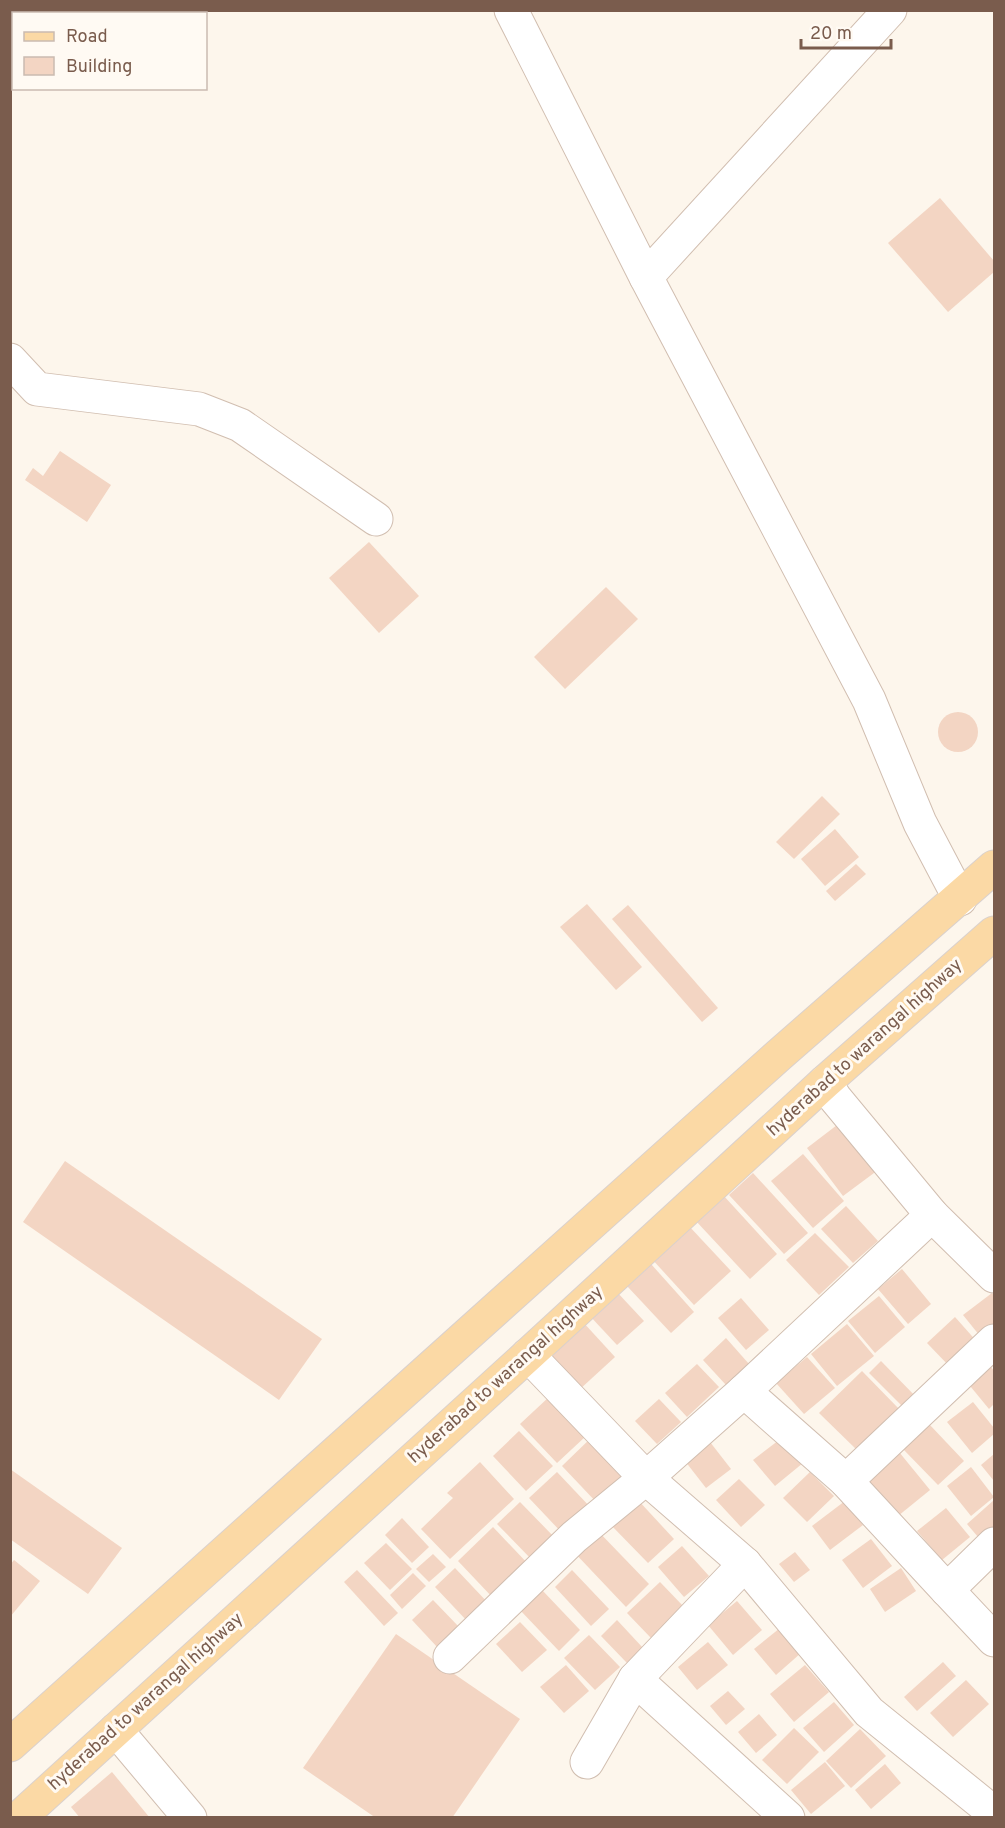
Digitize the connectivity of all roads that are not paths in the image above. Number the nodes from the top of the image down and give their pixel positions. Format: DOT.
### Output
graph roads {
  1 [pos="512,10"];
  2 [pos="890,10"];
  3 [pos="646,277"];
  4 [pos="10,360"];
  5 [pos="376,519"];
  6 [pos="994,867"];
  7 [pos="960,899"];
  8 [pos="994,933"];
  9 [pos="825,1082"];
  10 [pos="933,1215"];
  11 [pos="992,1267"];
  12 [pos="994,1341"];
  13 [pos="528,1355"];
  14 [pos="744,1391"];
  15 [pos="646,1478"];
  16 [pos="846,1480"];
  17 [pos="994,1544"];
  18 [pos="745,1564"];
  19 [pos="947,1590"];
  20 [pos="994,1640"];
  21 [pos="450,1657"];
  22 [pos="635,1679"];
  23 [pos="116,1730"];
  24 [pos="10,1745"];
  25 [pos="587,1762"];
  26 [pos="994,1813"];
  27 [pos="19,1818"];
  28 [pos="190,1818"];
  29 [pos="788,1818"];
  1 -- 3 [label="street"];
  2 -- 3 [label="street"];
  3 -- 7 [label="street"];
  4 -- 5 [label="street"];
  6 -- 7 [label="main road"];
  7 -- 24 [label="main road"];
  8 -- 9 [label="main road, hyderabad to warangal highway"];
  9 -- 10 [label="street"];
  9 -- 13 [label="main road, hyderabad to warangal highway"];
  10 -- 11 [label="street"];
  10 -- 14 [label="street"];
  12 -- 16 [label="street"];
  13 -- 15 [label="street"];
  13 -- 23 [label="main road, hyderabad to warangal highway"];
  14 -- 15 [label="street"];
  14 -- 16 [label="street"];
  15 -- 18 [label="street"];
  15 -- 21 [label="street"];
  16 -- 19 [label="street"];
  17 -- 19 [label="street"];
  18 -- 22 [label="street"];
  18 -- 26 [label="street"];
  19 -- 20 [label="street"];
  22 -- 25 [label="street"];
  22 -- 29 [label="street"];
  23 -- 27 [label="main road, hyderabad to warangal highway"];
  23 -- 28 [label="street"];
}
